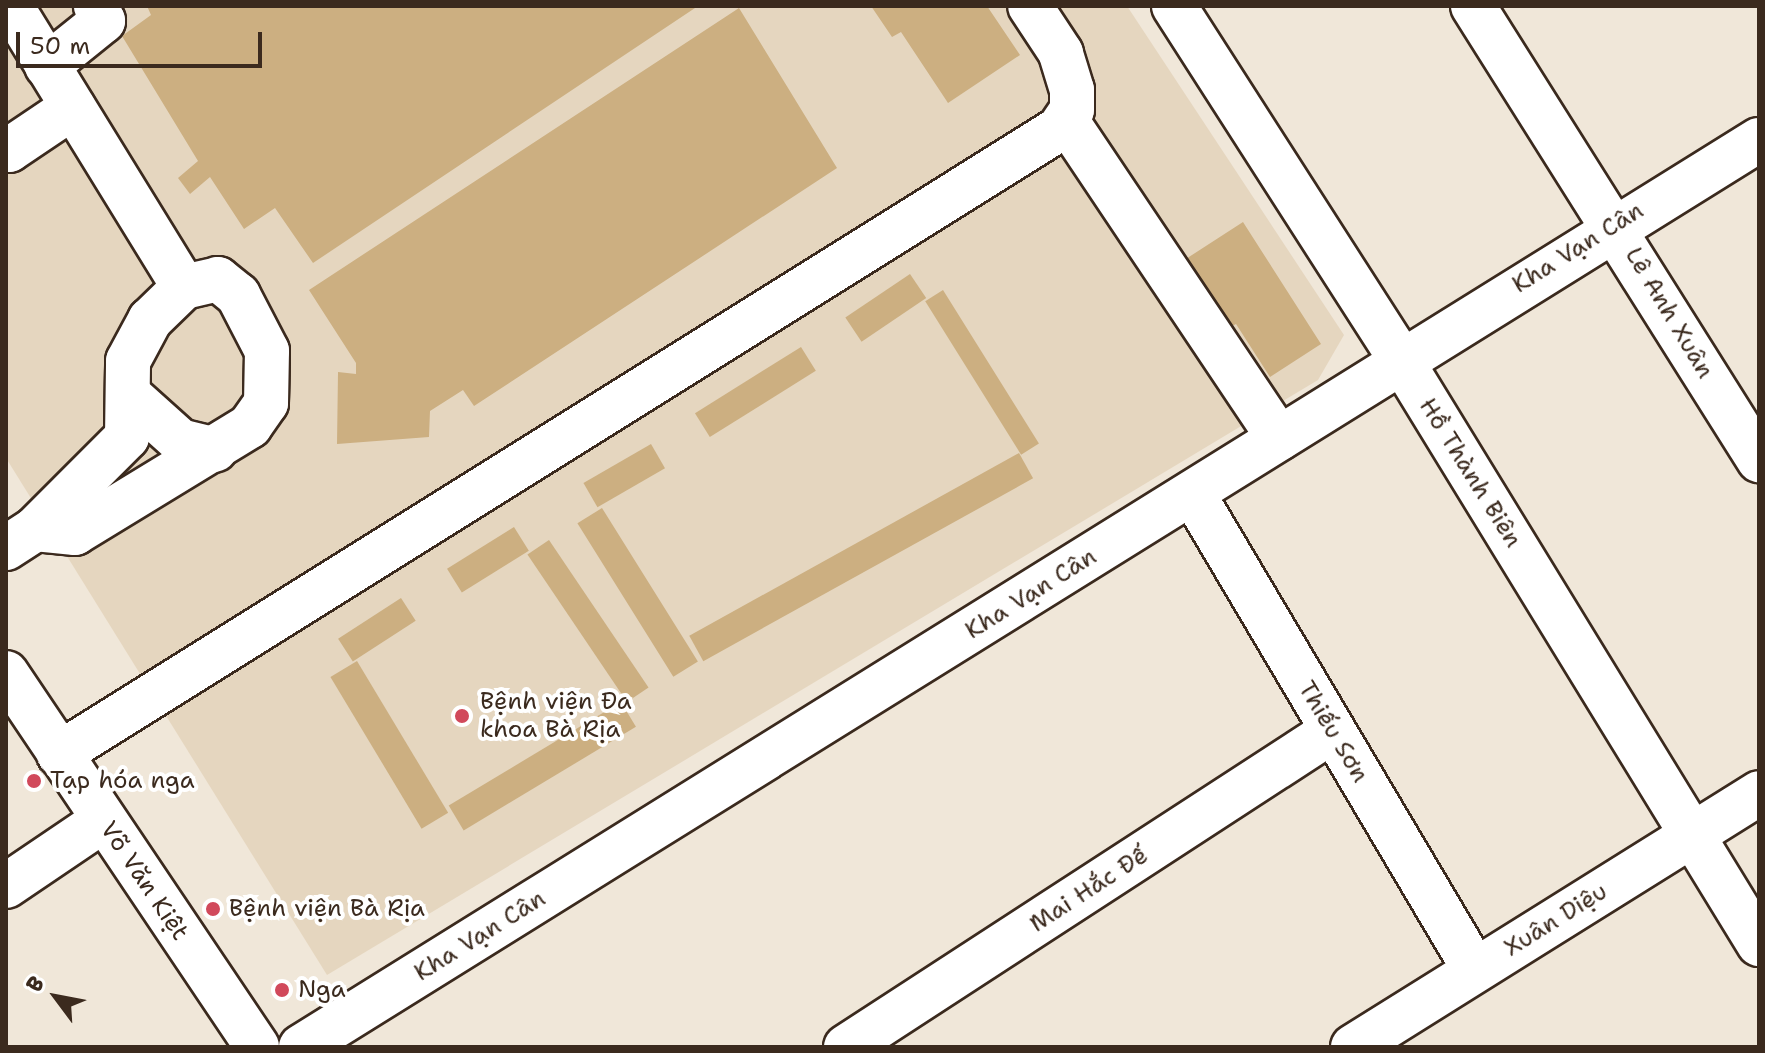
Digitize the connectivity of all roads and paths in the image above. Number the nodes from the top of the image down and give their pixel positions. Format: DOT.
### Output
graph roads {
  1 [pos="11,6"];
  2 [pos="96,6"];
  3 [pos="1030,6"];
  4 [pos="1174,6"];
  5 [pos="1473,6"];
  6 [pos="47,66"];
  7 [pos="73,107"];
  8 [pos="1066,120"];
  9 [pos="1759,140"];
  10 [pos="6,146"];
  11 [pos="1615,224"];
  12 [pos="184,287"];
  13 [pos="1401,360"];
  14 [pos="129,395"];
  15 [pos="1279,438"];
  16 [pos="215,450"];
  17 [pos="1759,460"];
  18 [pos="1193,494"];
  19 [pos="21,538"];
  20 [pos="6,673"];
  21 [pos="1332,731"];
  22 [pos="59,754"];
  23 [pos="1759,793"];
  24 [pos="102,821"];
  25 [pos="1693,835"];
  26 [pos="6,886"];
  27 [pos="1759,944"];
  28 [pos="1475,970"];
  29 [pos="894,1035"];
  30 [pos="257,1047"];
  31 [pos="301,1047"];
  32 [pos="846,1047"];
  33 [pos="1353,1047"];
  1 -- 6 [label="street"];
  2 -- 6 [label="street"];
  3 -- 8 [label="street"];
  4 -- 13 [label="street, Hồ Thành Biên"];
  5 -- 11 [label="street, Lê Anh Xuân"];
  6 -- 7 [label="street"];
  7 -- 10 [label="street"];
  7 -- 12 [label="street"];
  8 -- 15 [label="street"];
  8 -- 22 [label="street"];
  9 -- 11 [label="street, Kha Vạn Cân"];
  11 -- 13 [label="street, Kha Vạn Cân"];
  11 -- 17 [label="street, Lê Anh Xuân"];
  12 -- 14 [label="street"];
  12 -- 16 [label="street"];
  13 -- 15 [label="street, Kha Vạn Cân"];
  13 -- 25 [label="street, Hồ Thành Biên"];
  14 -- 16 [label="street"];
  14 -- 19 [label="street"];
  15 -- 18 [label="street, Kha Vạn Cân"];
  16 -- 19 [label="street"];
  18 -- 21 [label="street, Thiếu Sơn"];
  18 -- 31 [label="street, Kha Vạn Cân"];
  20 -- 22 [label="street, Võ Văn Kiệt"];
  21 -- 28 [label="street, Thiếu Sơn"];
  21 -- 29 [label="street, Mai Hắc Đế"];
  22 -- 24 [label="street, Võ Văn Kiệt"];
  23 -- 25 [label="street, Xuân Diệu"];
  24 -- 26 [label="street"];
  24 -- 30 [label="street, Võ Văn Kiệt"];
  25 -- 27 [label="street, Hồ Thành Biên"];
  25 -- 28 [label="street, Xuân Diệu"];
  28 -- 33 [label="street, Xuân Diệu"];
  29 -- 32 [label="street, Mai Hắc Đế"];
}
